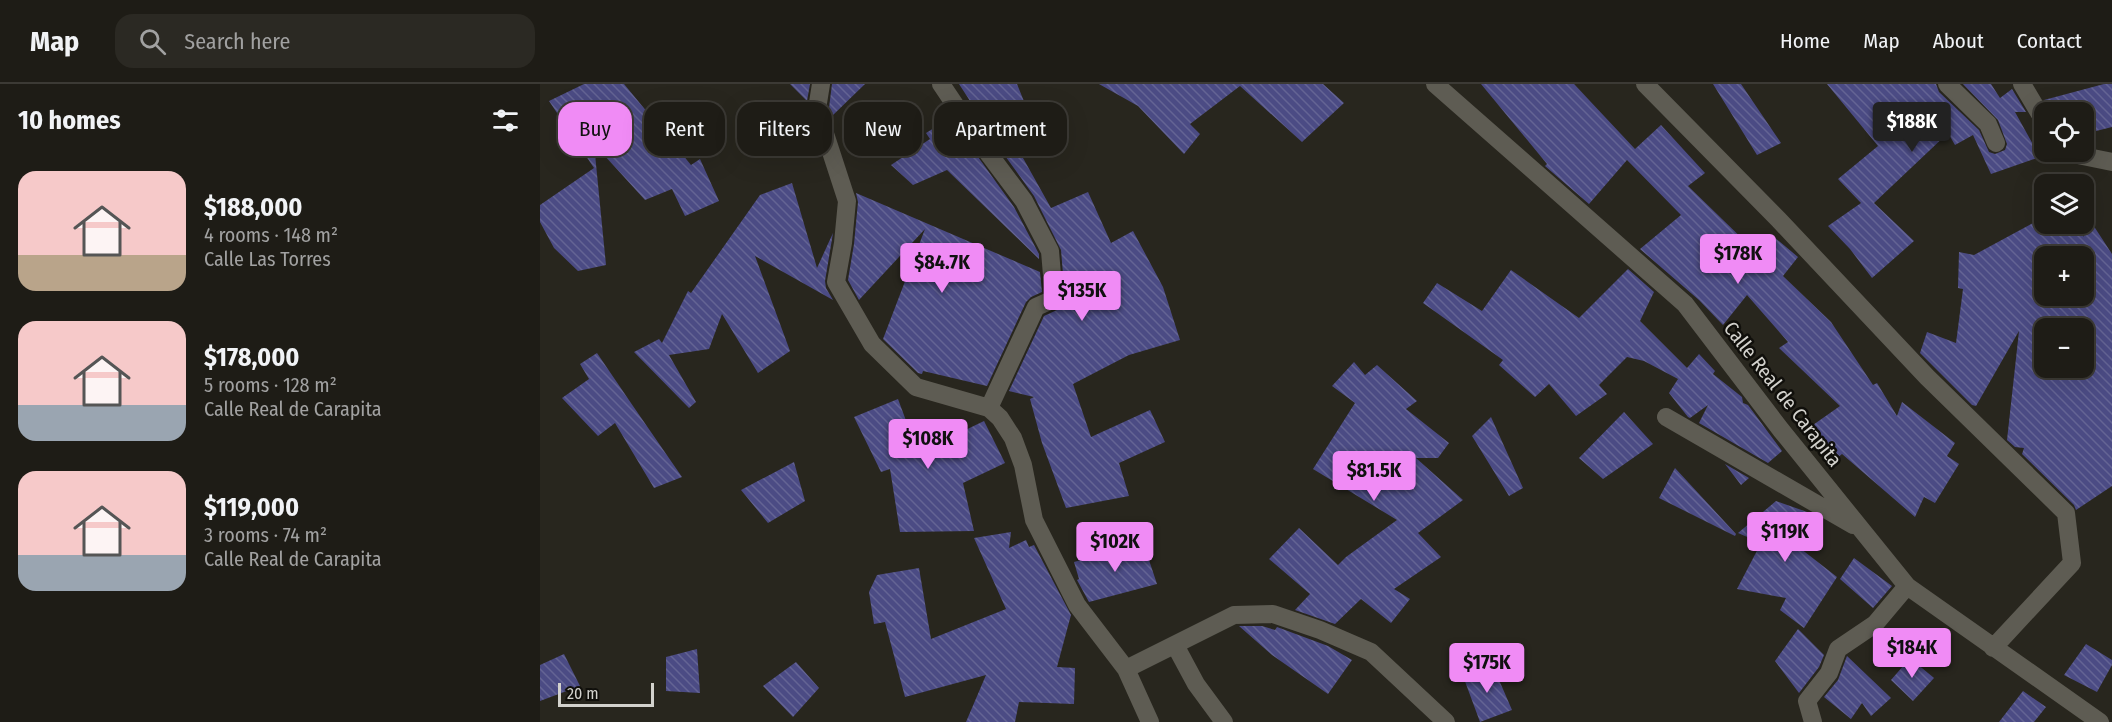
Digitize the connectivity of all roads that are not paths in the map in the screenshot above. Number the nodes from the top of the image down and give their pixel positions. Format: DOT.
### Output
graph roads {
  1 [pos="821,84"];
  2 [pos="941,84"];
  3 [pos="1435,84"];
  4 [pos="1645,84"];
  5 [pos="1947,84"];
  6 [pos="2022,84"];
  7 [pos="2034,104"];
  8 [pos="1996,143"];
  9 [pos="2094,158"];
  10 [pos="2112,162"];
  11 [pos="989,408"];
  12 [pos="1666,417"];
  13 [pos="1862,531"];
  14 [pos="1907,586"];
  15 [pos="1175,645"];
  16 [pos="1993,648"];
  17 [pos="1126,669"];
  18 [pos="1146,719"];
  19 [pos="1809,720"];
  20 [pos="1224,722"];
  21 [pos="1446,722"];
  22 [pos="2100,722"];
  1 -- 11 [label="street"];
  2 -- 11 [label="street"];
  3 -- 13 [label="street, Calle Real de Carapita"];
  4 -- 16 [label="street"];
  5 -- 8 [label="street"];
  6 -- 7 [label="street"];
  9 -- 10 [label="street"];
  11 -- 17 [label="street"];
  12 -- 13 [label="street"];
  13 -- 14 [label="street, Calle Real de Carapita"];
  14 -- 16 [label="street, Calle Real de Carapita"];
  14 -- 19 [label="street"];
  15 -- 17 [label="street"];
  15 -- 20 [label="street"];
  15 -- 21 [label="street"];
  16 -- 22 [label="street, Calle Real de Carapita"];
  17 -- 18 [label="street"];
}
